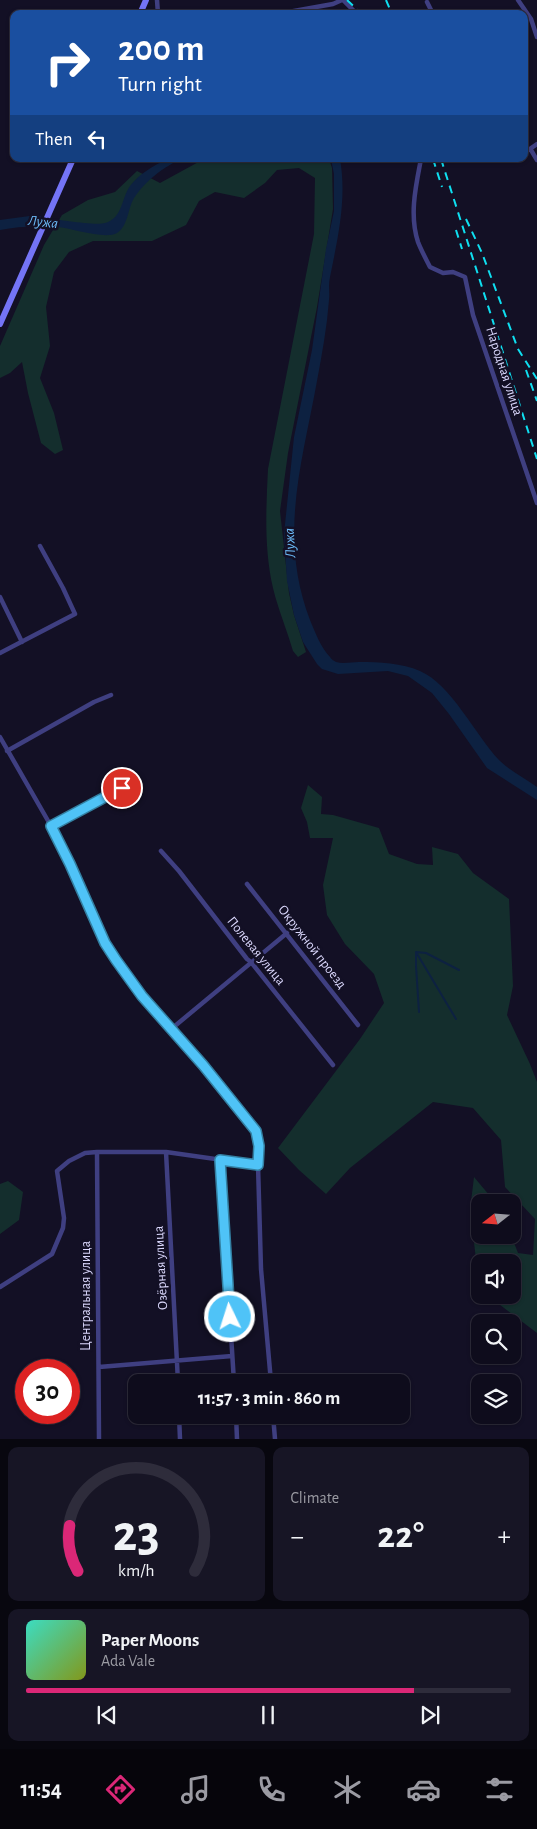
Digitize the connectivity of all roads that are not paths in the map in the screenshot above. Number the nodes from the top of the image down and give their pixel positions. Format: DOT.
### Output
graph roads {
  1 [pos="342,0"];
  2 [pos="427,2"];
  3 [pos="300,10"];
  4 [pos="353,10"];
  5 [pos="431,10"];
  6 [pos="528,15"];
  7 [pos="537,37"];
  8 [pos="537,144"];
  9 [pos="530,150"];
  10 [pos="537,160"];
  11 [pos="72,162"];
  12 [pos="420,162"];
  13 [pos="0,324"];
  14 [pos="537,503"];
  15 [pos="40,546"];
  16 [pos="0,597"];
  17 [pos="22,642"];
  18 [pos="0,653"];
  19 [pos="111,695"];
  20 [pos="0,737"];
  21 [pos="8,751"];
  22 [pos="122,788"];
  23 [pos="51,826"];
  24 [pos="161,851"];
  25 [pos="247,884"];
  26 [pos="287,933"];
  27 [pos="251,962"];
  28 [pos="358,1025"];
  29 [pos="170,1030"];
  30 [pos="333,1065"];
  31 [pos="97,1152"];
  32 [pos="166,1152"];
  33 [pos="220,1160"];
  34 [pos="258,1165"];
  35 [pos="0,1286"];
  36 [pos="232,1356"];
  37 [pos="177,1361"];
  38 [pos="99,1367"];
  39 [pos="178,1374"];
  40 [pos="233,1374"];
  41 [pos="269,1374"];
  42 [pos="179,1424"];
  43 [pos="236,1424"];
  44 [pos="274,1424"];
  45 [pos="99,1439"];
  46 [pos="180,1439"];
  47 [pos="237,1439"];
  48 [pos="275,1439"];
  1 -- 3 [label="street"];
  1 -- 4 [label="street"];
  2 -- 5 [label="street"];
  6 -- 7 [label="street"];
  8 -- 9 [label="street"];
  9 -- 10 [label="street"];
  11 -- 13 [label="street"];
  12 -- 14 [label="street, Народная улица"];
  15 -- 17 [label="street"];
  16 -- 17 [label="street"];
  17 -- 18 [label="street"];
  19 -- 21 [label="street"];
  20 -- 21 [label="street"];
  21 -- 23 [label="street"];
  22 -- 23 [label="street"];
  23 -- 29 [label="street"];
  24 -- 27 [label="street, Полевая улица"];
  25 -- 26 [label="street, Окружной проезд"];
  26 -- 27 [label="street"];
  26 -- 28 [label="street, Окружной проезд"];
  27 -- 29 [label="street"];
  27 -- 30 [label="street, Полевая улица"];
  29 -- 34 [label="street"];
  31 -- 32 [label="street"];
  31 -- 35 [label="street"];
  31 -- 38 [label="street, Центральная улица"];
  32 -- 33 [label="street"];
  32 -- 37 [label="street, Озёрная улица"];
  33 -- 34 [label="street"];
  33 -- 36 [label="street"];
  34 -- 41 [label="street"];
  36 -- 37 [label="street"];
  36 -- 40 [label="street"];
  37 -- 38 [label="street"];
  37 -- 39 [label="street, Озёрная улица"];
  38 -- 45 [label="street, Центральная улица"];
  42 -- 46 [label="street"];
  43 -- 47 [label="street"];
  44 -- 48 [label="street"];
}
